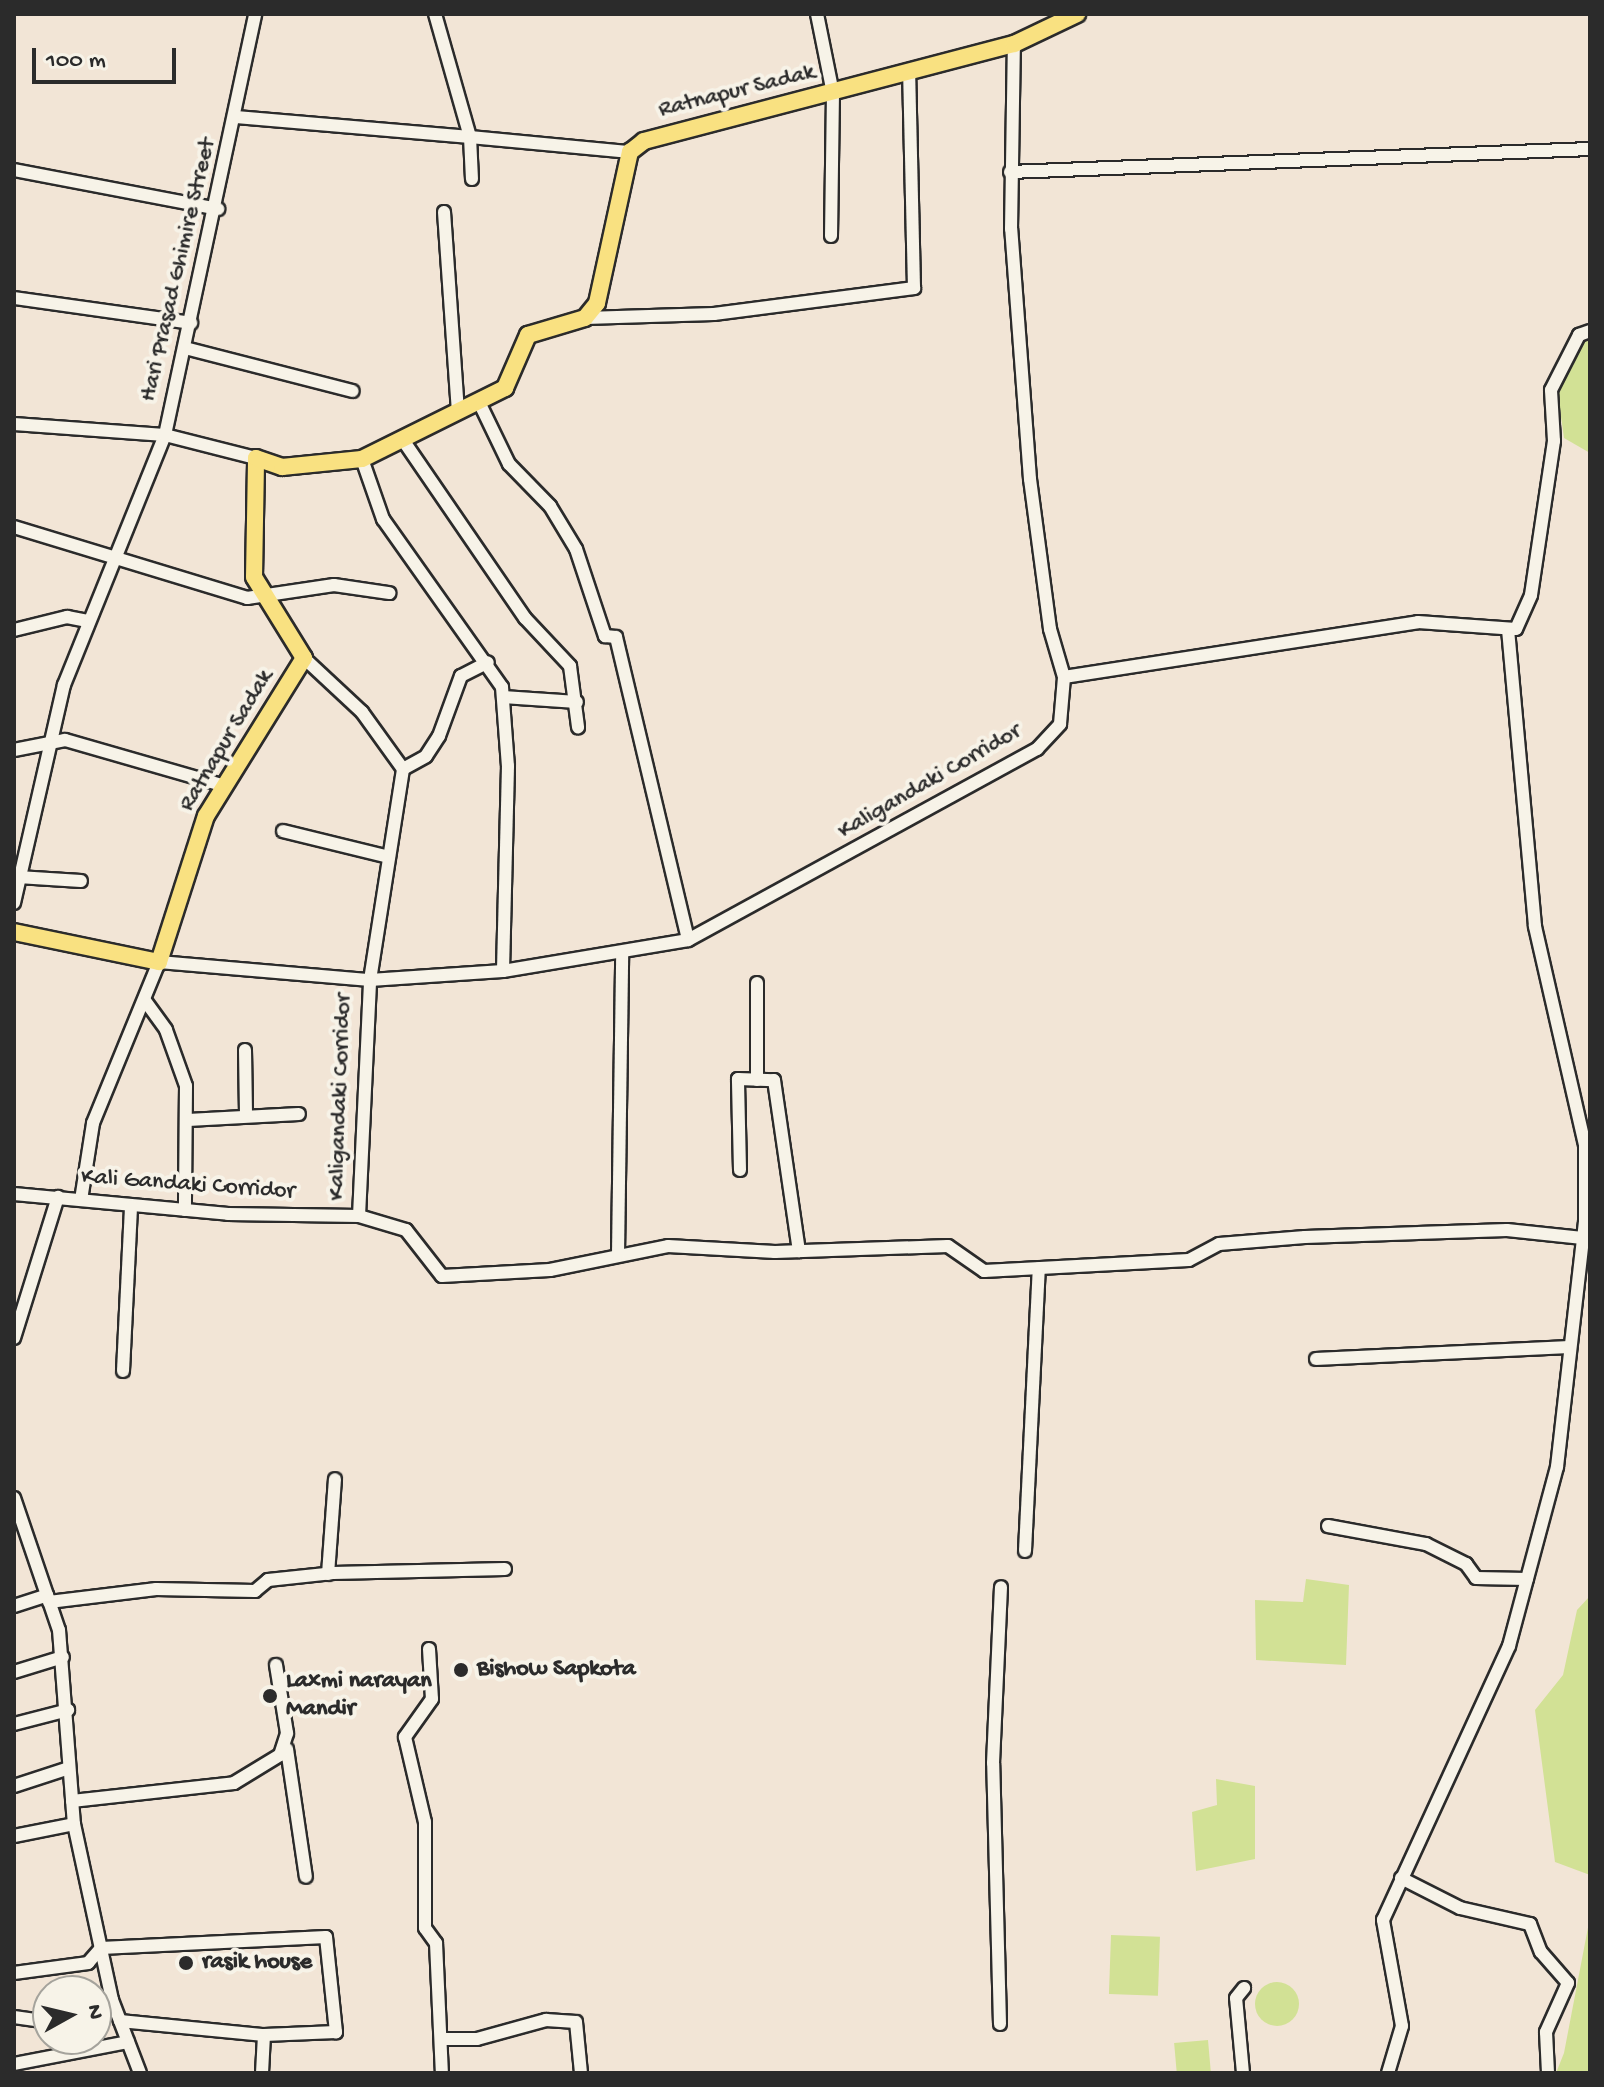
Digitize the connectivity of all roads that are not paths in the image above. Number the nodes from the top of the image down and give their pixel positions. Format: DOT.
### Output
graph roads {
  1 [pos="255,14"];
  2 [pos="435,14"];
  3 [pos="817,14"];
  4 [pos="1077,14"];
  5 [pos="1014,44"];
  6 [pos="909,72"];
  7 [pos="833,93"];
  8 [pos="236,117"];
  9 [pos="470,137"];
  10 [pos="1590,149"];
  11 [pos="630,152"];
  12 [pos="14,170"];
  13 [pos="1010,172"];
  14 [pos="472,179"];
  15 [pos="218,209"];
  16 [pos="444,212"];
  17 [pos="831,236"];
  18 [pos="14,298"];
  19 [pos="585,318"];
  20 [pos="191,323"];
  21 [pos="1590,331"];
  22 [pos="185,348"];
  23 [pos="353,391"];
  24 [pos="479,402"];
  25 [pos="458,412"];
  26 [pos="14,424"];
  27 [pos="165,435"];
  28 [pos="403,440"];
  29 [pos="256,458"];
  30 [pos="362,459"];
  31 [pos="14,527"];
  32 [pos="112,559"];
  33 [pos="389,593"];
  34 [pos="263,597"];
  35 [pos="88,621"];
  36 [pos="1508,629"];
  37 [pos="14,630"];
  38 [pos="304,658"];
  39 [pos="488,662"];
  40 [pos="1064,677"];
  41 [pos="503,697"];
  42 [pos="577,702"];
  43 [pos="578,727"];
  44 [pos="48,743"];
  45 [pos="14,750"];
  46 [pos="403,769"];
  47 [pos="225,786"];
  48 [pos="283,831"];
  49 [pos="18,857"];
  50 [pos="389,857"];
  51 [pos="18,877"];
  52 [pos="81,881"];
  53 [pos="14,903"];
  54 [pos="14,932"];
  55 [pos="688,940"];
  56 [pos="622,955"];
  57 [pos="159,962"];
  58 [pos="503,971"];
  59 [pos="370,980"];
  60 [pos="757,983"];
  61 [pos="146,1002"];
  62 [pos="245,1050"];
  63 [pos="757,1080"];
  64 [pos="299,1114"];
  65 [pos="246,1116"];
  66 [pos="188,1120"];
  67 [pos="740,1170"];
  68 [pos="14,1194"];
  69 [pos="58,1197"];
  70 [pos="81,1200"];
  71 [pos="131,1206"];
  72 [pos="185,1210"];
  73 [pos="359,1216"];
  74 [pos="1583,1238"];
  75 [pos="799,1251"];
  76 [pos="618,1254"];
  77 [pos="1039,1268"];
  78 [pos="20,1306"];
  79 [pos="14,1338"];
  80 [pos="1569,1347"];
  81 [pos="1316,1359"];
  82 [pos="123,1371"];
  83 [pos="335,1479"];
  84 [pos="14,1498"];
  85 [pos="1328,1526"];
  86 [pos="29,1544"];
  87 [pos="14,1549"];
  88 [pos="1025,1551"];
  89 [pos="505,1569"];
  90 [pos="328,1574"];
  91 [pos="1527,1579"];
  92 [pos="1001,1587"];
  93 [pos="48,1598"];
  94 [pos="14,1606"];
  95 [pos="429,1649"];
  96 [pos="63,1657"];
  97 [pos="276,1665"];
  98 [pos="14,1672"];
  99 [pos="68,1710"];
  100 [pos="14,1724"];
  101 [pos="287,1749"];
  102 [pos="69,1768"];
  103 [pos="14,1786"];
  104 [pos="72,1801"];
  105 [pos="74,1824"];
  106 [pos="14,1836"];
  107 [pos="306,1877"];
  108 [pos="1401,1878"];
  109 [pos="101,1948"];
  110 [pos="14,1973"];
  111 [pos="107,1975"];
  112 [pos="1244,1988"];
  113 [pos="112,2000"];
  114 [pos="120,2021"];
  115 [pos="1000,2024"];
  116 [pos="264,2035"];
  117 [pos="441,2039"];
  118 [pos="128,2042"];
  119 [pos="14,2064"];
  120 [pos="140,2073"];
  121 [pos="262,2073"];
  122 [pos="442,2073"];
  123 [pos="581,2073"];
  124 [pos="1243,2073"];
  125 [pos="1388,2073"];
  126 [pos="1548,2073"];
  1 -- 8 [label="street, Hari Prasad Ghimire Street"];
  2 -- 9 [label="street"];
  3 -- 7 [label="street"];
  4 -- 5 [label="main road"];
  5 -- 6 [label="main road, Ratnapur Sadak"];
  5 -- 13 [label="street, Kaligandaki Corridor"];
  6 -- 7 [label="main road, Ratnapur Sadak"];
  6 -- 19 [label="street"];
  7 -- 11 [label="main road, Ratnapur Sadak"];
  7 -- 17 [label="street"];
  8 -- 9 [label="street"];
  8 -- 15 [label="street, Hari Prasad Ghimire Street"];
  9 -- 11 [label="street"];
  9 -- 14 [label="street"];
  10 -- 13 [label="street"];
  11 -- 19 [label="main road"];
  12 -- 15 [label="street"];
  13 -- 40 [label="street, Kaligandaki Corridor"];
  15 -- 20 [label="street, Hari Prasad Ghimire Street"];
  16 -- 25 [label="street"];
  18 -- 20 [label="street"];
  19 -- 24 [label="main road"];
  20 -- 22 [label="street, Hari Prasad Ghimire Street"];
  21 -- 36 [label="street"];
  22 -- 23 [label="street"];
  22 -- 27 [label="street, Hari Prasad Ghimire Street"];
  24 -- 25 [label="main road"];
  24 -- 55 [label="street"];
  25 -- 28 [label="main road"];
  26 -- 27 [label="street, Hari Prasad Ghimire Street"];
  27 -- 29 [label="street"];
  27 -- 32 [label="street"];
  28 -- 30 [label="main road"];
  28 -- 42 [label="street"];
  29 -- 30 [label="main road"];
  29 -- 34 [label="main road, Ratnapur Sadak"];
  30 -- 39 [label="street"];
  31 -- 32 [label="street"];
  32 -- 34 [label="street"];
  32 -- 35 [label="street"];
  33 -- 34 [label="street"];
  34 -- 38 [label="main road, Ratnapur Sadak"];
  35 -- 37 [label="street"];
  35 -- 44 [label="street"];
  36 -- 40 [label="street"];
  36 -- 74 [label="street"];
  38 -- 46 [label="street"];
  38 -- 47 [label="main road, Ratnapur Sadak"];
  39 -- 41 [label="street"];
  39 -- 46 [label="street"];
  40 -- 55 [label="street, Kaligandaki Corridor"];
  41 -- 42 [label="street"];
  41 -- 58 [label="street"];
  42 -- 43 [label="street"];
  44 -- 45 [label="street"];
  44 -- 47 [label="street"];
  44 -- 49 [label="street"];
  46 -- 50 [label="street, Kaligandaki Corridor"];
  47 -- 57 [label="main road, Ratnapur Sadak"];
  48 -- 50 [label="street"];
  49 -- 51 [label="street"];
  50 -- 59 [label="street, Kaligandaki Corridor"];
  51 -- 52 [label="street"];
  51 -- 53 [label="street"];
  54 -- 57 [label="main road"];
  55 -- 56 [label="street, Kaligandaki Corridor"];
  56 -- 58 [label="street, Kaligandaki Corridor"];
  56 -- 76 [label="street"];
  57 -- 59 [label="street"];
  57 -- 61 [label="street"];
  58 -- 59 [label="street, Kaligandaki Corridor"];
  59 -- 73 [label="street, Kaligandaki Corridor"];
  60 -- 63 [label="street"];
  61 -- 66 [label="street"];
  61 -- 70 [label="street"];
  62 -- 65 [label="street"];
  63 -- 67 [label="street"];
  63 -- 75 [label="street"];
  64 -- 65 [label="street"];
  65 -- 66 [label="street"];
  66 -- 72 [label="street"];
  68 -- 69 [label="street, Kali Gandaki Corridor"];
  69 -- 70 [label="street, Kali Gandaki Corridor"];
  69 -- 78 [label="street"];
  70 -- 71 [label="street, Kali Gandaki Corridor"];
  71 -- 72 [label="street, Kali Gandaki Corridor"];
  71 -- 82 [label="street"];
  72 -- 73 [label="street, Kali Gandaki Corridor"];
  73 -- 76 [label="street, Kali Gandaki Corridor"];
  74 -- 77 [label="street"];
  74 -- 80 [label="street"];
  75 -- 76 [label="street"];
  75 -- 77 [label="street"];
  77 -- 88 [label="street"];
  78 -- 79 [label="street"];
  80 -- 81 [label="street"];
  80 -- 91 [label="street"];
  83 -- 90 [label="street"];
  84 -- 86 [label="street"];
  85 -- 91 [label="street"];
  86 -- 87 [label="street"];
  86 -- 93 [label="street"];
  89 -- 90 [label="street"];
  90 -- 93 [label="street"];
  91 -- 108 [label="street"];
  92 -- 115 [label="street"];
  93 -- 94 [label="street"];
  93 -- 96 [label="street"];
  95 -- 117 [label="street"];
  96 -- 98 [label="street"];
  96 -- 99 [label="street"];
  97 -- 101 [label="street"];
  99 -- 100 [label="street"];
  99 -- 102 [label="street"];
  101 -- 104 [label="street"];
  101 -- 107 [label="street"];
  102 -- 103 [label="street"];
  102 -- 104 [label="street"];
  104 -- 105 [label="street"];
  105 -- 106 [label="street"];
  105 -- 109 [label="street"];
  108 -- 125 [label="street"];
  108 -- 126 [label="street"];
  109 -- 110 [label="street"];
  109 -- 111 [label="street"];
  109 -- 116 [label="street"];
  112 -- 124 [label="street"];
  113 -- 114 [label="street"];
  114 -- 116 [label="street"];
  114 -- 118 [label="street"];
  116 -- 121 [label="street"];
  117 -- 122 [label="street"];
  117 -- 123 [label="street"];
  118 -- 119 [label="street"];
  118 -- 120 [label="street"];
}
